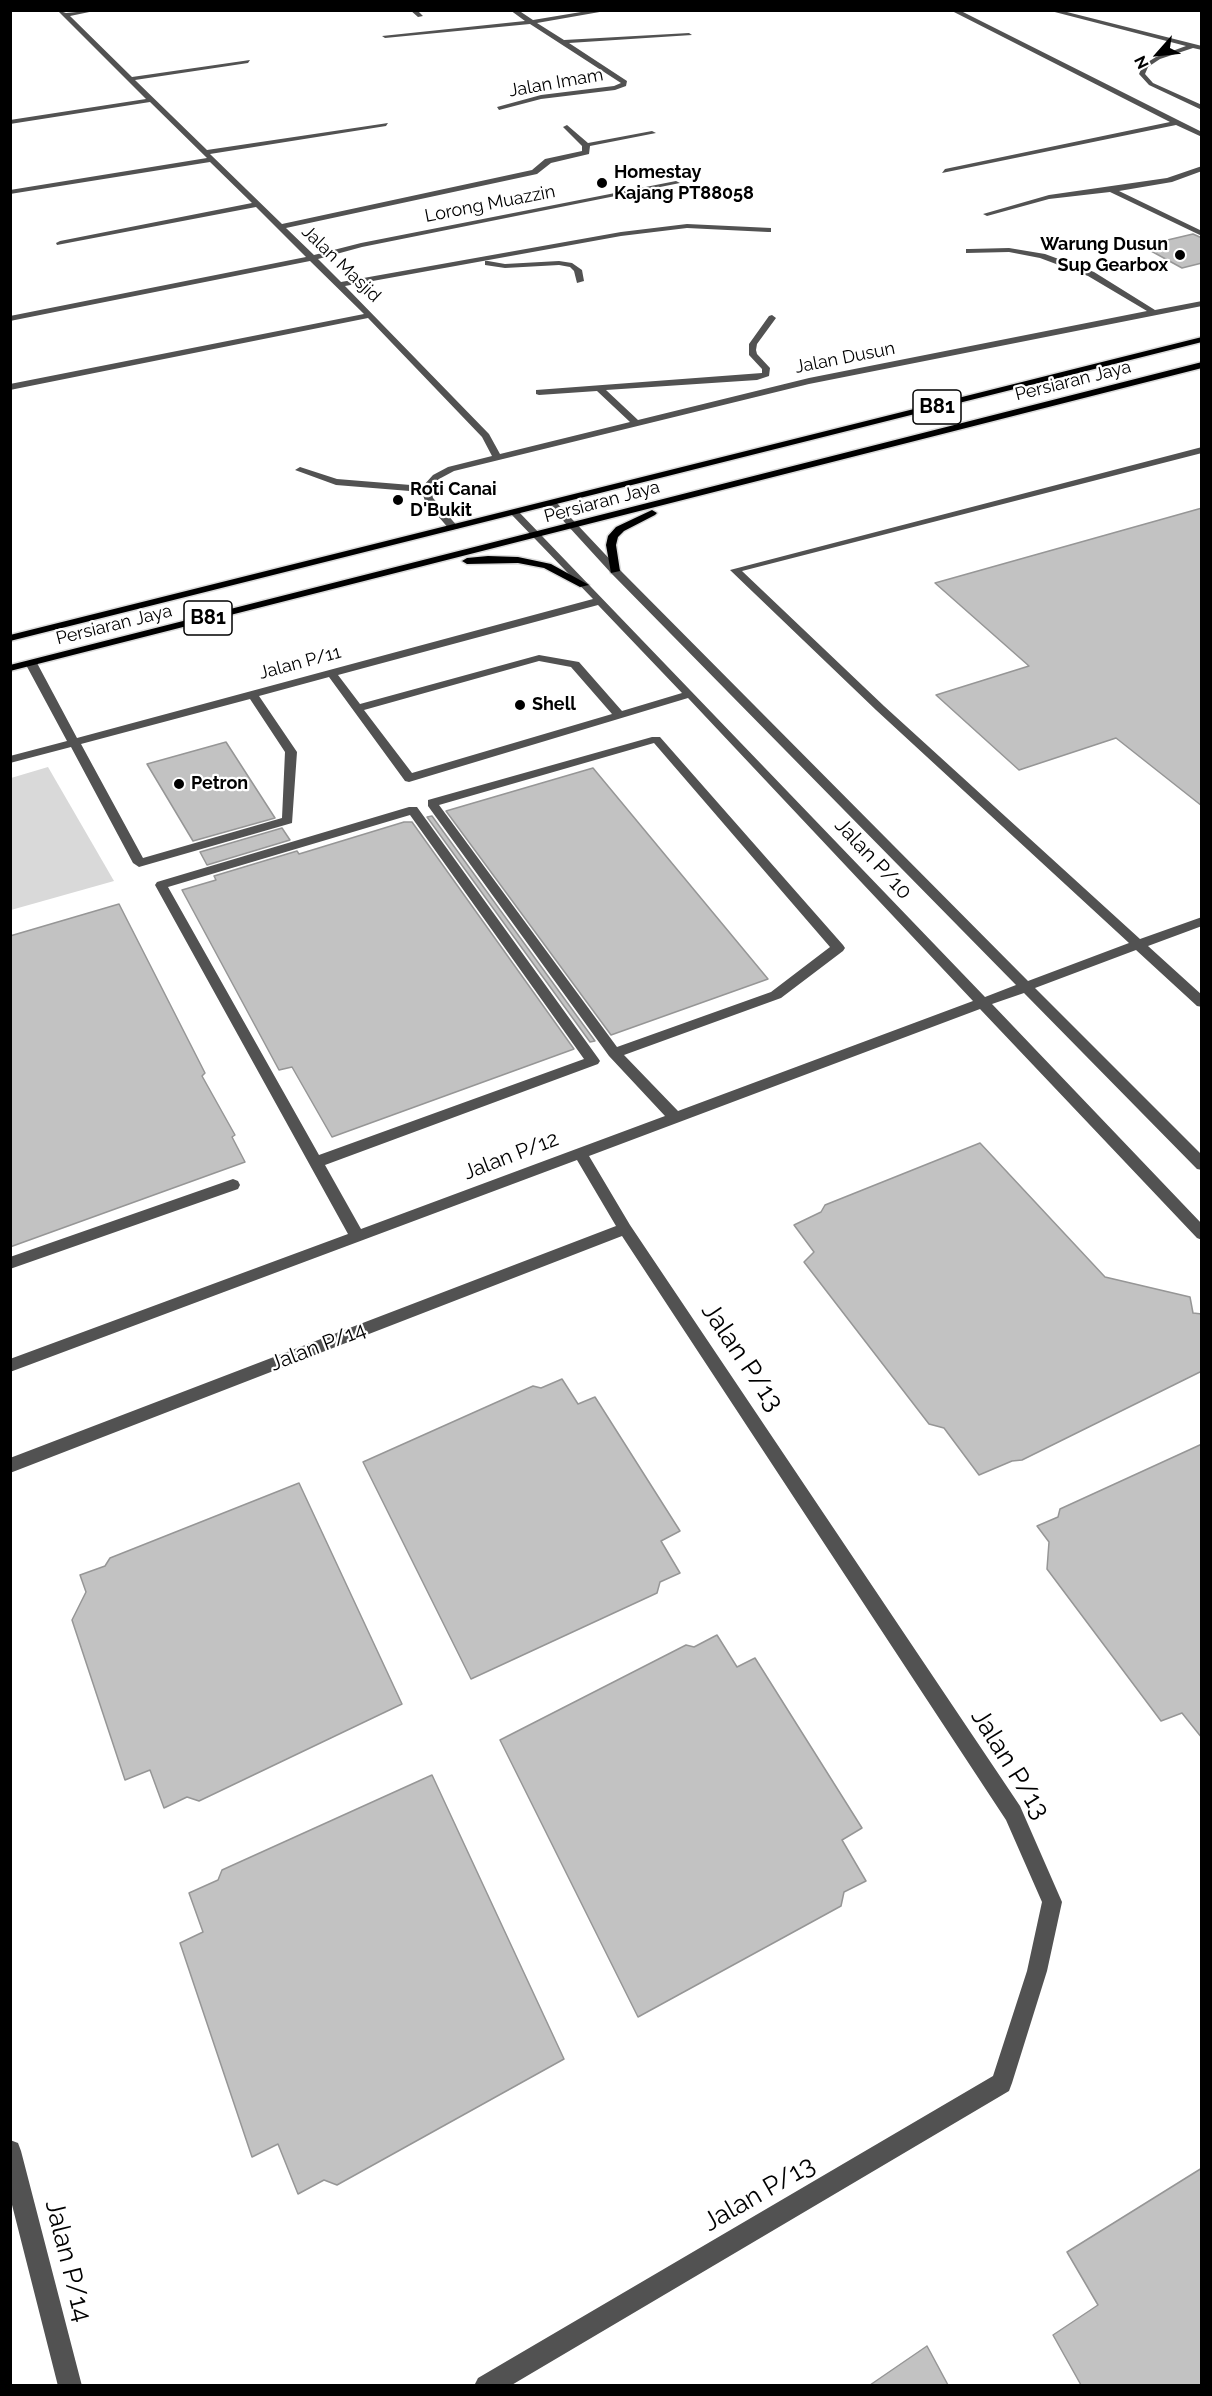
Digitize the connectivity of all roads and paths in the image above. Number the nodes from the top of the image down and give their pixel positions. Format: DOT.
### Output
graph roads {
  1 [pos="96,10"];
  2 [pos="413,10"];
  3 [pos="513,10"];
  4 [pos="608,10"];
  5 [pos="953,10"];
  6 [pos="1050,10"];
  7 [pos="1064,12"];
  8 [pos="63,13"];
  9 [pos="420,16"];
  10 [pos="531,22"];
  11 [pos="492,27"];
  12 [pos="689,35"];
  13 [pos="385,36"];
  14 [pos="402,42"];
  15 [pos="561,42"];
  16 [pos="1192,46"];
  17 [pos="1202,48"];
  18 [pos="248,61"];
  19 [pos="131,79"];
  20 [pos="152,100"];
  21 [pos="499,108"];
  22 [pos="1202,108"];
  23 [pos="10,122"];
  24 [pos="1178,122"];
  25 [pos="386,124"];
  26 [pos="567,126"];
  27 [pos="652,133"];
  28 [pos="1202,135"];
  29 [pos="586,145"];
  30 [pos="203,153"];
  31 [pos="210,160"];
  32 [pos="1202,168"];
  33 [pos="945,171"];
  34 [pos="676,183"];
  35 [pos="1111,190"];
  36 [pos="10,192"];
  37 [pos="256,205"];
  38 [pos="987,214"];
  39 [pos="279,227"];
  40 [pos="768,230"];
  41 [pos="1202,234"];
  42 [pos="60,243"];
  43 [pos="969,251"];
  44 [pos="312,258"];
  45 [pos="476,261"];
  46 [pos="580,281"];
  47 [pos="339,285"];
  48 [pos="1202,303"];
  49 [pos="1155,313"];
  50 [pos="370,315"];
  51 [pos="772,318"];
  52 [pos="10,319"];
  53 [pos="1202,339"];
  54 [pos="1202,365"];
  55 [pos="10,387"];
  56 [pos="599,388"];
  57 [pos="539,392"];
  58 [pos="636,423"];
  59 [pos="1202,450"];
  60 [pos="498,457"];
  61 [pos="300,470"];
  62 [pos="426,489"];
  63 [pos="679,499"];
  64 [pos="552,503"];
  65 [pos="514,513"];
  66 [pos="574,526"];
  67 [pos="454,528"];
  68 [pos="537,536"];
  69 [pos="405,569"];
  70 [pos="615,571"];
  71 [pos="584,585"];
  72 [pos="599,601"];
  73 [pos="10,638"];
  74 [pos="31,663"];
  75 [pos="10,668"];
  76 [pos="332,674"];
  77 [pos="690,694"];
  78 [pos="253,695"];
  79 [pos="357,708"];
  80 [pos="619,715"];
  81 [pos="74,743"];
  82 [pos="10,760"];
  83 [pos="1202,921"];
  84 [pos="1140,945"];
  85 [pos="1026,986"];
  86 [pos="980,1002"];
  87 [pos="1202,1003"];
  88 [pos="614,1053"];
  89 [pos="675,1117"];
  90 [pos="580,1153"];
  91 [pos="316,1162"];
  92 [pos="1202,1165"];
  93 [pos="234,1185"];
  94 [pos="625,1229"];
  95 [pos="1202,1234"];
  96 [pos="357,1236"];
  97 [pos="10,1263"];
  98 [pos="10,1366"];
  99 [pos="10,1466"];
  100 [pos="10,2151"];
  101 [pos="70,2385"];
  102 [pos="486,2385"];
  1 -- 8 [label="street"];
  2 -- 9 [label="street"];
  3 -- 10 [label="street, Jalan Imam"];
  4 -- 10 [label="street"];
  5 -- 24 [label="street"];
  6 -- 7 [label="street"];
  7 -- 16 [label="street"];
  8 -- 19 [label="street, Jalan Masjid"];
  10 -- 11 [label="street"];
  10 -- 15 [label="street, Jalan Imam"];
  11 -- 13 [label="street"];
  11 -- 14 [label="street"];
  12 -- 15 [label="street"];
  15 -- 21 [label="street, Jalan Imam"];
  16 -- 17 [label="street"];
  16 -- 22 [label="street"];
  18 -- 19 [label="street"];
  19 -- 20 [label="street, Jalan Masjid"];
  20 -- 23 [label="street"];
  20 -- 30 [label="street, Jalan Masjid"];
  24 -- 28 [label="street"];
  24 -- 33 [label="street"];
  25 -- 30 [label="street"];
  26 -- 29 [label="street"];
  27 -- 29 [label="street"];
  29 -- 39 [label="street"];
  30 -- 31 [label="street, Jalan Masjid"];
  31 -- 36 [label="street"];
  31 -- 37 [label="street, Jalan Masjid"];
  32 -- 35 [label="street"];
  34 -- 44 [label="street, Lorong Muazzin"];
  35 -- 38 [label="street"];
  35 -- 41 [label="street"];
  37 -- 39 [label="street, Jalan Masjid"];
  37 -- 42 [label="street"];
  39 -- 44 [label="street, Jalan Masjid"];
  40 -- 45 [label="street"];
  43 -- 49 [label="street"];
  44 -- 47 [label="street, Jalan Masjid"];
  44 -- 52 [label="street, Lorong Muazzin"];
  45 -- 46 [label="street"];
  45 -- 47 [label="street"];
  47 -- 50 [label="street, Jalan Masjid"];
  48 -- 49 [label="street, Jalan Dusun"];
  49 -- 58 [label="street, Jalan Dusun"];
  50 -- 55 [label="street"];
  50 -- 60 [label="street, Jalan Masjid"];
  51 -- 56 [label="street"];
  53 -- 64 [label="main road, Persiaran Jaya / B81"];
  54 -- 63 [label="main road, Persiaran Jaya / B81"];
  56 -- 57 [label="street"];
  56 -- 58 [label="street"];
  58 -- 60 [label="street, Jalan Dusun"];
  59 -- 84 [label="street"];
  60 -- 62 [label="street"];
  61 -- 62 [label="street"];
  62 -- 67 [label="street"];
  63 -- 66 [label="main road, Persiaran Jaya / B81"];
  63 -- 70 [label="main road"];
  64 -- 65 [label="main road, Persiaran Jaya / B81"];
  64 -- 66 [label="street, Jalan P/10"];
  65 -- 67 [label="main road, Persiaran Jaya / B81"];
  65 -- 68 [label="street, Jalan P/10"];
  66 -- 68 [label="main road, Persiaran Jaya / B81"];
  66 -- 70 [label="street, Jalan P/10"];
  67 -- 73 [label="main road, Persiaran Jaya / B81"];
  68 -- 69 [label="main road, Persiaran Jaya / B81"];
  68 -- 71 [label="street, Jalan P/10"];
  69 -- 71 [label="main road"];
  69 -- 74 [label="main road, Persiaran Jaya / B81"];
  70 -- 85 [label="street, Jalan P/10"];
  71 -- 72 [label="street, Jalan P/10"];
  72 -- 76 [label="street, Jalan P/11"];
  72 -- 77 [label="street, Jalan P/10"];
  74 -- 75 [label="main road, Persiaran Jaya / B81"];
  74 -- 81 [label="street"];
  76 -- 78 [label="street, Jalan P/11"];
  76 -- 79 [label="street"];
  77 -- 80 [label="street"];
  77 -- 86 [label="street, Jalan P/10"];
  78 -- 81 [label="street, Jalan P/11"];
  78 -- 81 [label="street"];
  79 -- 80 [label="street"];
  79 -- 80 [label="street"];
  81 -- 82 [label="street, Jalan P/11"];
  83 -- 84 [label="street, Jalan P/12"];
  84 -- 85 [label="street, Jalan P/12"];
  84 -- 87 [label="street"];
  85 -- 86 [label="street, Jalan P/12"];
  85 -- 92 [label="street, Jalan P/10"];
  86 -- 89 [label="street, Jalan P/12"];
  86 -- 95 [label="street, Jalan P/10"];
  88 -- 88 [label="street"];
  88 -- 89 [label="street"];
  89 -- 90 [label="street, Jalan P/12"];
  90 -- 94 [label="street, Jalan P/13"];
  90 -- 96 [label="street, Jalan P/12"];
  91 -- 91 [label="street"];
  91 -- 96 [label="street"];
  93 -- 97 [label="street"];
  94 -- 99 [label="street, Jalan P/14"];
  94 -- 102 [label="street, Jalan P/13"];
  96 -- 98 [label="street, Jalan P/12"];
  100 -- 101 [label="street, Jalan P/14"];
}
